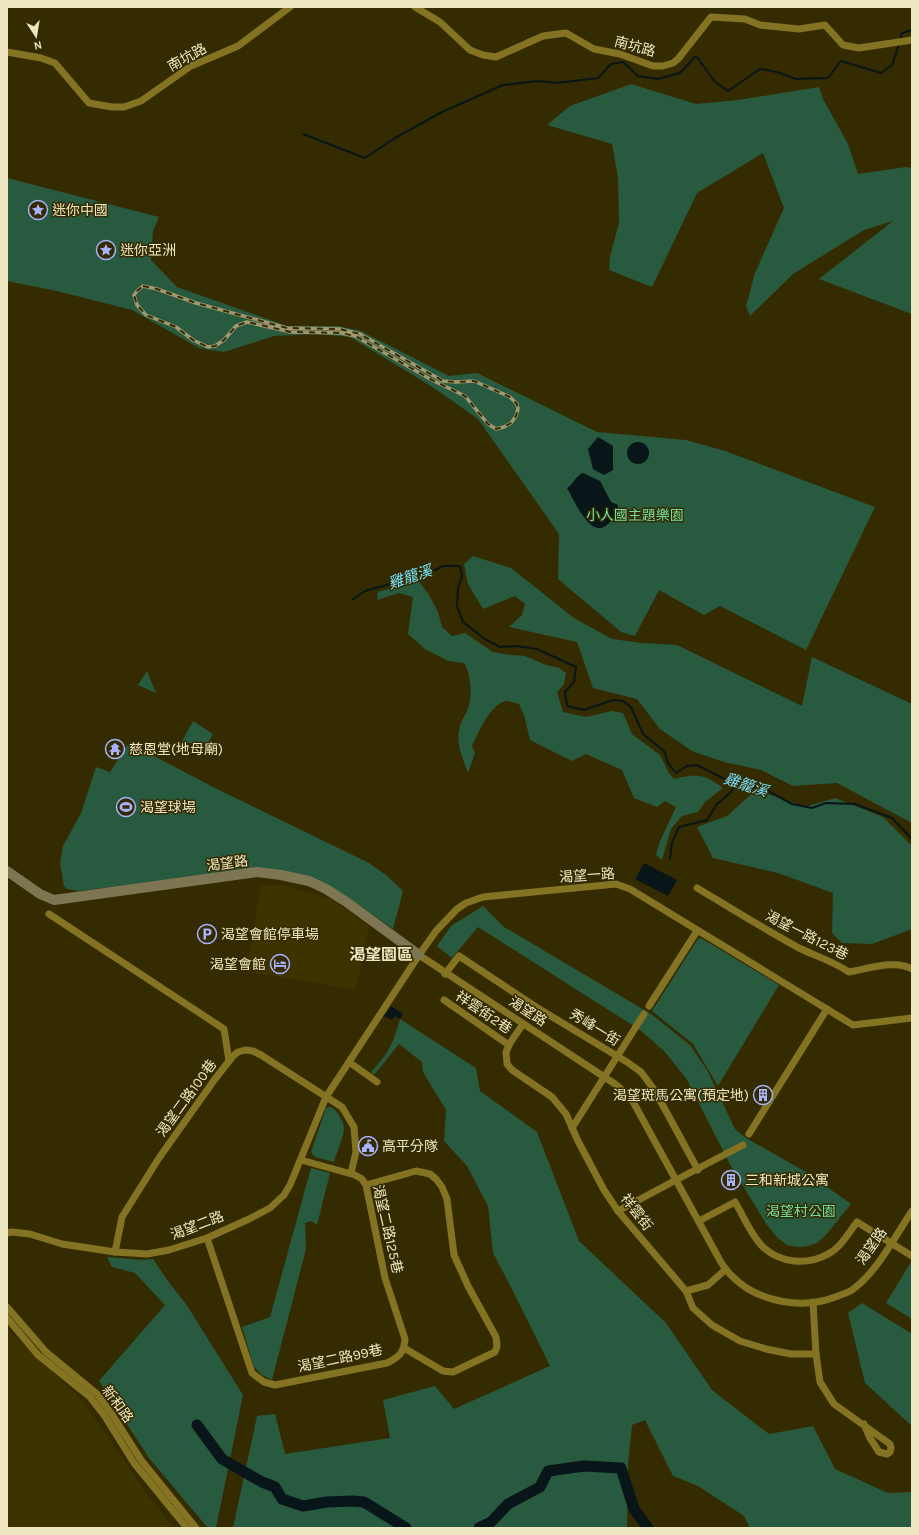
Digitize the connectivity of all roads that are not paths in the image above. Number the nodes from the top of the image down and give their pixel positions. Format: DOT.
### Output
graph roads {
  1 [pos="290,7"];
  2 [pos="415,7"];
  3 [pos="912,40"];
  4 [pos="7,52"];
  5 [pos="7,871"];
  6 [pos="579,888"];
  7 [pos="697,888"];
  8 [pos="574,895"];
  9 [pos="49,914"];
  10 [pos="697,931"];
  11 [pos="419,955"];
  12 [pos="912,969"];
  13 [pos="445,974"];
  14 [pos="444,1000"];
  15 [pos="649,1006"];
  16 [pos="827,1009"];
  17 [pos="644,1014"];
  18 [pos="912,1018"];
  19 [pos="523,1024"];
  20 [pos="509,1045"];
  21 [pos="617,1056"];
  22 [pos="229,1062"];
  23 [pos="349,1062"];
  24 [pos="604,1077"];
  25 [pos="377,1082"];
  26 [pos="326,1097"];
  27 [pos="572,1128"];
  28 [pos="753,1132"];
  29 [pos="743,1145"];
  30 [pos="301,1160"];
  31 [pos="698,1170"];
  32 [pos="351,1173"];
  33 [pos="676,1180"];
  34 [pos="366,1185"];
  35 [pos="618,1211"];
  36 [pos="912,1211"];
  37 [pos="699,1221"];
  38 [pos="7,1234"];
  39 [pos="207,1238"];
  40 [pos="891,1242"];
  41 [pos="115,1252"];
  42 [pos="912,1256"];
  43 [pos="726,1269"];
  44 [pos="686,1291"];
  45 [pos="813,1302"];
  46 [pos="7,1307"];
  47 [pos="7,1318"];
  48 [pos="404,1348"];
  49 [pos="816,1354"];
  50 [pos="864,1424"];
  51 [pos="187,1528"];
  52 [pos="196,1528"];
  1 -- 4 [label="street, 南坑路"];
  2 -- 3 [label="street, 南坑路"];
  5 -- 11 [label="street, 渴望路"];
  6 -- 8 [label="street"];
  6 -- 10 [label="street, 渴望一路"];
  6 -- 11 [label="street, 渴望一路"];
  7 -- 12 [label="street, 渴望一路123巷"];
  9 -- 22 [label="street"];
  10 -- 15 [label="street"];
  10 -- 16 [label="street, 渴望一路"];
  11 -- 13 [label="street, 渴望路"];
  11 -- 23 [label="street, 渴望一路"];
  13 -- 19 [label="street, 渴望路"];
  13 -- 21 [label="street, 秀峰一街"];
  14 -- 20 [label="street, 祥雲街2巷"];
  16 -- 18 [label="street, 渴望一路"];
  16 -- 28 [label="street"];
  17 -- 21 [label="street"];
  19 -- 20 [label="street, 祥雲街"];
  19 -- 24 [label="street, 渴望路"];
  20 -- 27 [label="street, 祥雲街"];
  21 -- 24 [label="street"];
  21 -- 31 [label="street, 秀峰一街"];
  22 -- 26 [label="street, 渴望二路100巷"];
  22 -- 41 [label="street, 渴望二路100巷"];
  23 -- 25 [label="street"];
  23 -- 26 [label="street, 渴望一路"];
  24 -- 27 [label="street"];
  24 -- 33 [label="street, 渴望路"];
  26 -- 30 [label="street, 渴望二路"];
  26 -- 32 [label="street, 渴望二路100巷"];
  27 -- 35 [label="street, 祥雲街"];
  29 -- 31 [label="street"];
  30 -- 32 [label="street, 渴望二路125巷"];
  30 -- 39 [label="street, 渴望二路"];
  31 -- 33 [label="street"];
  32 -- 34 [label="street, 渴望二路125巷"];
  33 -- 35 [label="street"];
  33 -- 37 [label="street, 渴望路"];
  34 -- 48 [label="street, 渴望二路125巷"];
  34 -- 48 [label="street"];
  35 -- 44 [label="street, 祥雲街"];
  36 -- 40 [label="street, 渴望路"];
  37 -- 40 [label="street"];
  37 -- 43 [label="street, 渴望路"];
  38 -- 41 [label="street, 渴望二路"];
  39 -- 41 [label="street, 渴望二路"];
  39 -- 48 [label="street, 渴望二路99巷"];
  40 -- 42 [label="street"];
  40 -- 45 [label="street, 渴望路"];
  43 -- 44 [label="street"];
  43 -- 45 [label="street, 渴望路"];
  44 -- 49 [label="street, 祥雲街"];
  45 -- 49 [label="street"];
  46 -- 52 [label="street, 新和路"];
  47 -- 51 [label="street, 新和路"];
  49 -- 50 [label="street"];
}
